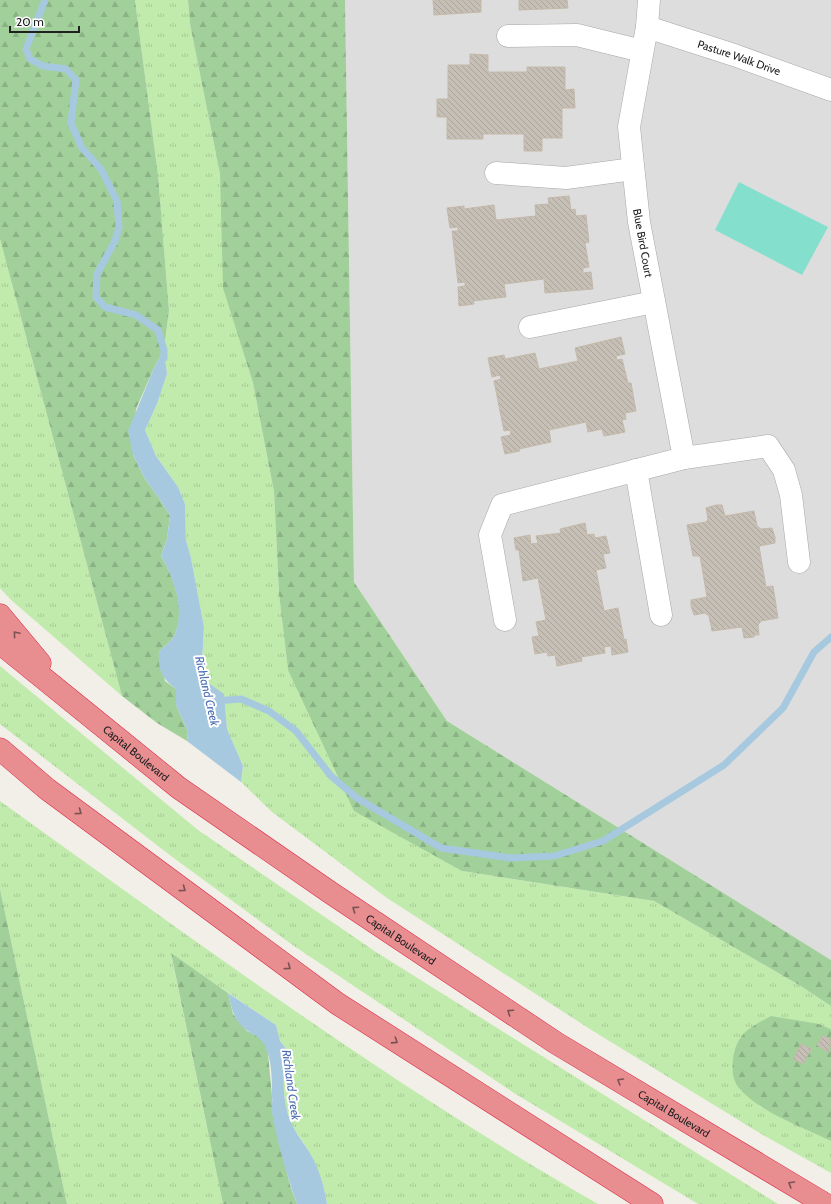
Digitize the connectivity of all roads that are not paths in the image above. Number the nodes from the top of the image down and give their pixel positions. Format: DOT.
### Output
graph roads {
  1 [pos="649,0"];
  2 [pos="647,27"];
  3 [pos="508,36"];
  4 [pos="642,51"];
  5 [pos="831,90"];
  6 [pos="633,169"];
  7 [pos="496,173"];
  8 [pos="654,302"];
  9 [pos="530,328"];
  10 [pos="684,458"];
  11 [pos="636,470"];
  12 [pos="799,562"];
  13 [pos="0,615"];
  14 [pos="662,615"];
  15 [pos="505,620"];
  16 [pos="0,643"];
  17 [pos="77,707"];
  18 [pos="0,749"];
  19 [pos="0,763"];
  20 [pos="47,789"];
  21 [pos="652,1204"];
  22 [pos="825,1204"];
  1 -- 2 [label="street, Blue Bird Court"];
  2 -- 4 [label="street, Blue Bird Court"];
  2 -- 5 [label="street, Pasture Walk Drive"];
  3 -- 4 [label="street"];
  4 -- 6 [label="street, Blue Bird Court"];
  6 -- 7 [label="street"];
  6 -- 8 [label="street, Blue Bird Court"];
  8 -- 9 [label="street"];
  8 -- 10 [label="street, Blue Bird Court"];
  10 -- 11 [label="street"];
  10 -- 12 [label="street"];
  11 -- 14 [label="street"];
  11 -- 15 [label="street"];
  17 -- 13 [label="highway, one-way"];
  16 -- 17 [label="highway, Capital Boulevard"];
  22 -- 17 [label="highway, Capital Boulevard, one-way"];
  18 -- 20 [label="highway"];
  19 -- 20 [label="highway"];
  20 -- 21 [label="highway, one-way"];
}
